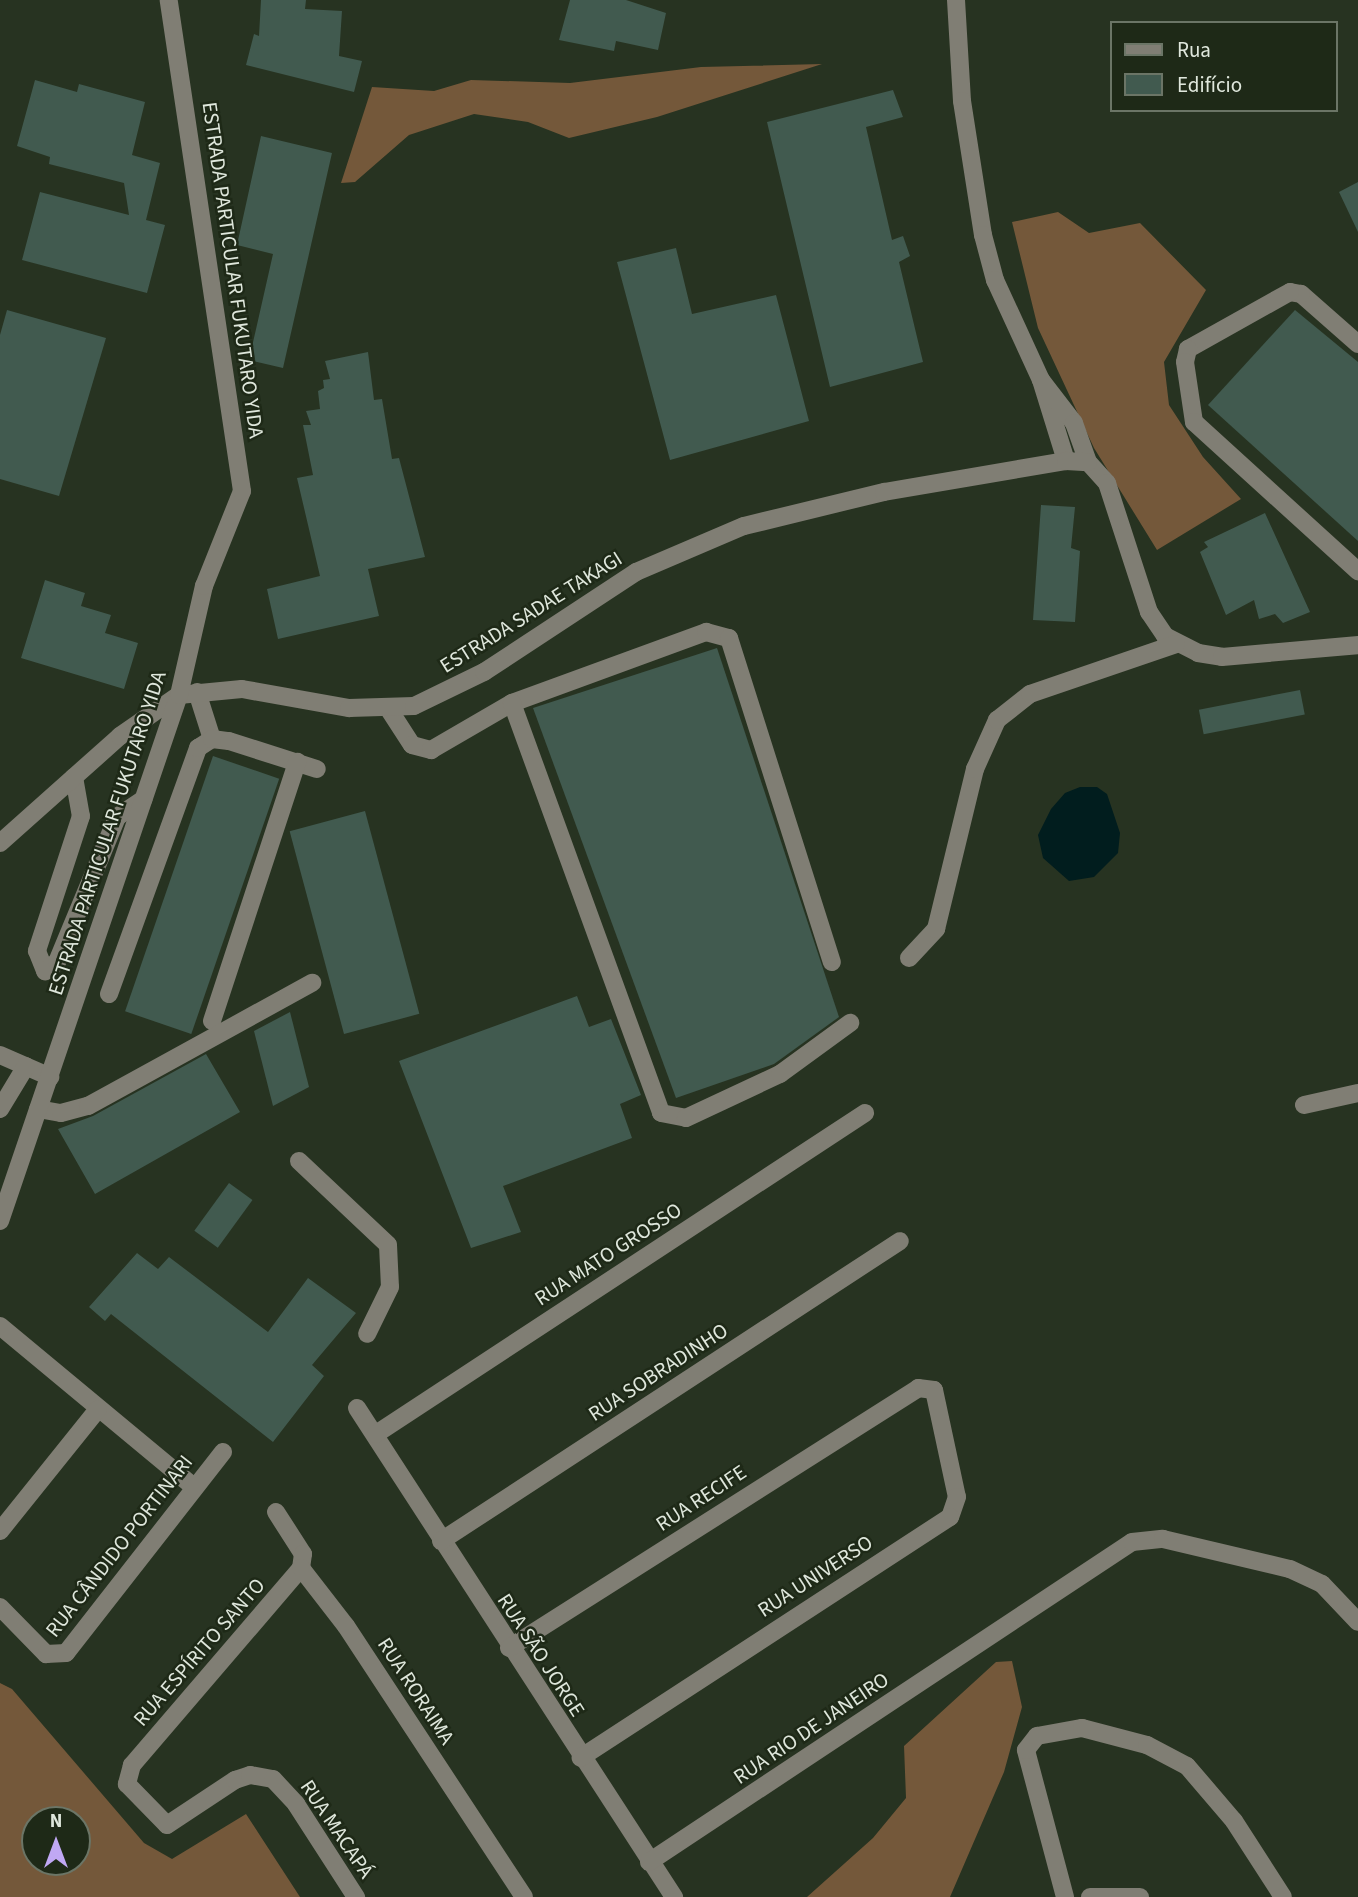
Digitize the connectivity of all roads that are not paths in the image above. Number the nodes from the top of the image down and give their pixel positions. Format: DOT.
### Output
graph roads {
  1 [pos="169,0"];
  2 [pos="956,0"];
  3 [pos="1358,344"];
  4 [pos="1041,380"];
  5 [pos="1066,461"];
  6 [pos="1088,462"];
  7 [pos="1358,571"];
  8 [pos="1176,644"];
  9 [pos="1358,645"];
  10 [pos="197,692"];
  11 [pos="179,695"];
  12 [pos="512,703"];
  13 [pos="390,710"];
  14 [pos="212,739"];
  15 [pos="297,762"];
  16 [pos="317,769"];
  17 [pos="74,777"];
  18 [pos="144,799"];
  19 [pos="0,843"];
  20 [pos="909,958"];
  21 [pos="832,962"];
  22 [pos="313,984"];
  23 [pos="109,994"];
  24 [pos="212,1021"];
  25 [pos="850,1023"];
  26 [pos="0,1055"];
  27 [pos="26,1066"];
  28 [pos="50,1077"];
  29 [pos="1358,1093"];
  30 [pos="1304,1105"];
  31 [pos="0,1109"];
  32 [pos="38,1110"];
  33 [pos="865,1113"];
  34 [pos="299,1161"];
  35 [pos="0,1222"];
  36 [pos="900,1241"];
  37 [pos="0,1326"];
  38 [pos="367,1334"];
  39 [pos="918,1388"];
  40 [pos="357,1408"];
  41 [pos="98,1409"];
  42 [pos="376,1434"];
  43 [pos="223,1452"];
  44 [pos="194,1487"];
  45 [pos="275,1513"];
  46 [pos="0,1531"];
  47 [pos="441,1541"];
  48 [pos="301,1568"];
  49 [pos="0,1607"];
  50 [pos="1358,1622"];
  51 [pos="509,1648"];
  52 [pos="581,1758"];
  53 [pos="131,1765"];
  54 [pos="649,1862"];
  55 [pos="356,1897"];
  56 [pos="524,1897"];
  57 [pos="674,1897"];
  58 [pos="1065,1897"];
  59 [pos="1090,1897"];
  60 [pos="1140,1897"];
  61 [pos="1283,1897"];
  1 -- 11 [label="street, ESTRADA PARTICULAR FUKUTARO YIDA"];
  2 -- 4 [label="street"];
  3 -- 7 [label="street"];
  4 -- 5 [label="street"];
  4 -- 6 [label="street"];
  5 -- 6 [label="street, ESTRADA SADAE TAKAGI"];
  5 -- 13 [label="street, ESTRADA SADAE TAKAGI"];
  6 -- 8 [label="street"];
  8 -- 9 [label="street"];
  8 -- 20 [label="street"];
  10 -- 11 [label="street, ESTRADA SADAE TAKAGI"];
  10 -- 13 [label="street, ESTRADA SADAE TAKAGI"];
  10 -- 14 [label="street"];
  11 -- 17 [label="street, ESTRADA SADAE TAKAGI"];
  11 -- 18 [label="street, ESTRADA PARTICULAR FUKUTARO YIDA"];
  12 -- 13 [label="street"];
  12 -- 21 [label="street"];
  12 -- 25 [label="street"];
  14 -- 15 [label="street"];
  14 -- 23 [label="street"];
  15 -- 16 [label="street"];
  15 -- 24 [label="street"];
  17 -- 18 [label="street"];
  17 -- 19 [label="street, ESTRADA SADAE TAKAGI"];
  18 -- 28 [label="street, ESTRADA PARTICULAR FUKUTARO YIDA"];
  22 -- 32 [label="street"];
  26 -- 27 [label="street"];
  27 -- 28 [label="street"];
  27 -- 31 [label="street"];
  28 -- 32 [label="street, ESTRADA PARTICULAR FUKUTARO YIDA"];
  29 -- 30 [label="street"];
  32 -- 35 [label="street, ESTRADA PARTICULAR FUKUTARO YIDA"];
  33 -- 42 [label="street, RUA MATO GROSSO"];
  34 -- 38 [label="street"];
  36 -- 47 [label="street, RUA SOBRADINHO"];
  37 -- 41 [label="street"];
  39 -- 51 [label="street, RUA RECIFE"];
  39 -- 52 [label="street, RUA UNIVERSO"];
  40 -- 42 [label="street, RUA SÃO JORGE"];
  41 -- 44 [label="street"];
  41 -- 46 [label="street"];
  42 -- 47 [label="street, RUA SÃO JORGE"];
  43 -- 44 [label="street, RUA CÂNDIDO PORTINARI"];
  44 -- 49 [label="street, RUA CÂNDIDO PORTINARI"];
  45 -- 48 [label="street, RUA RORAIMA"];
  47 -- 51 [label="street, RUA SÃO JORGE"];
  48 -- 53 [label="street, RUA ESPÍRITO SANTO"];
  48 -- 56 [label="street, RUA RORAIMA"];
  50 -- 54 [label="street, RUA RIO DE JANEIRO"];
  51 -- 52 [label="street, RUA SÃO JORGE"];
  52 -- 54 [label="street, RUA SÃO JORGE"];
  53 -- 55 [label="street, RUA MACAPÁ"];
  54 -- 57 [label="street, RUA SÃO JORGE"];
  58 -- 61 [label="street"];
  59 -- 60 [label="street"];
}
